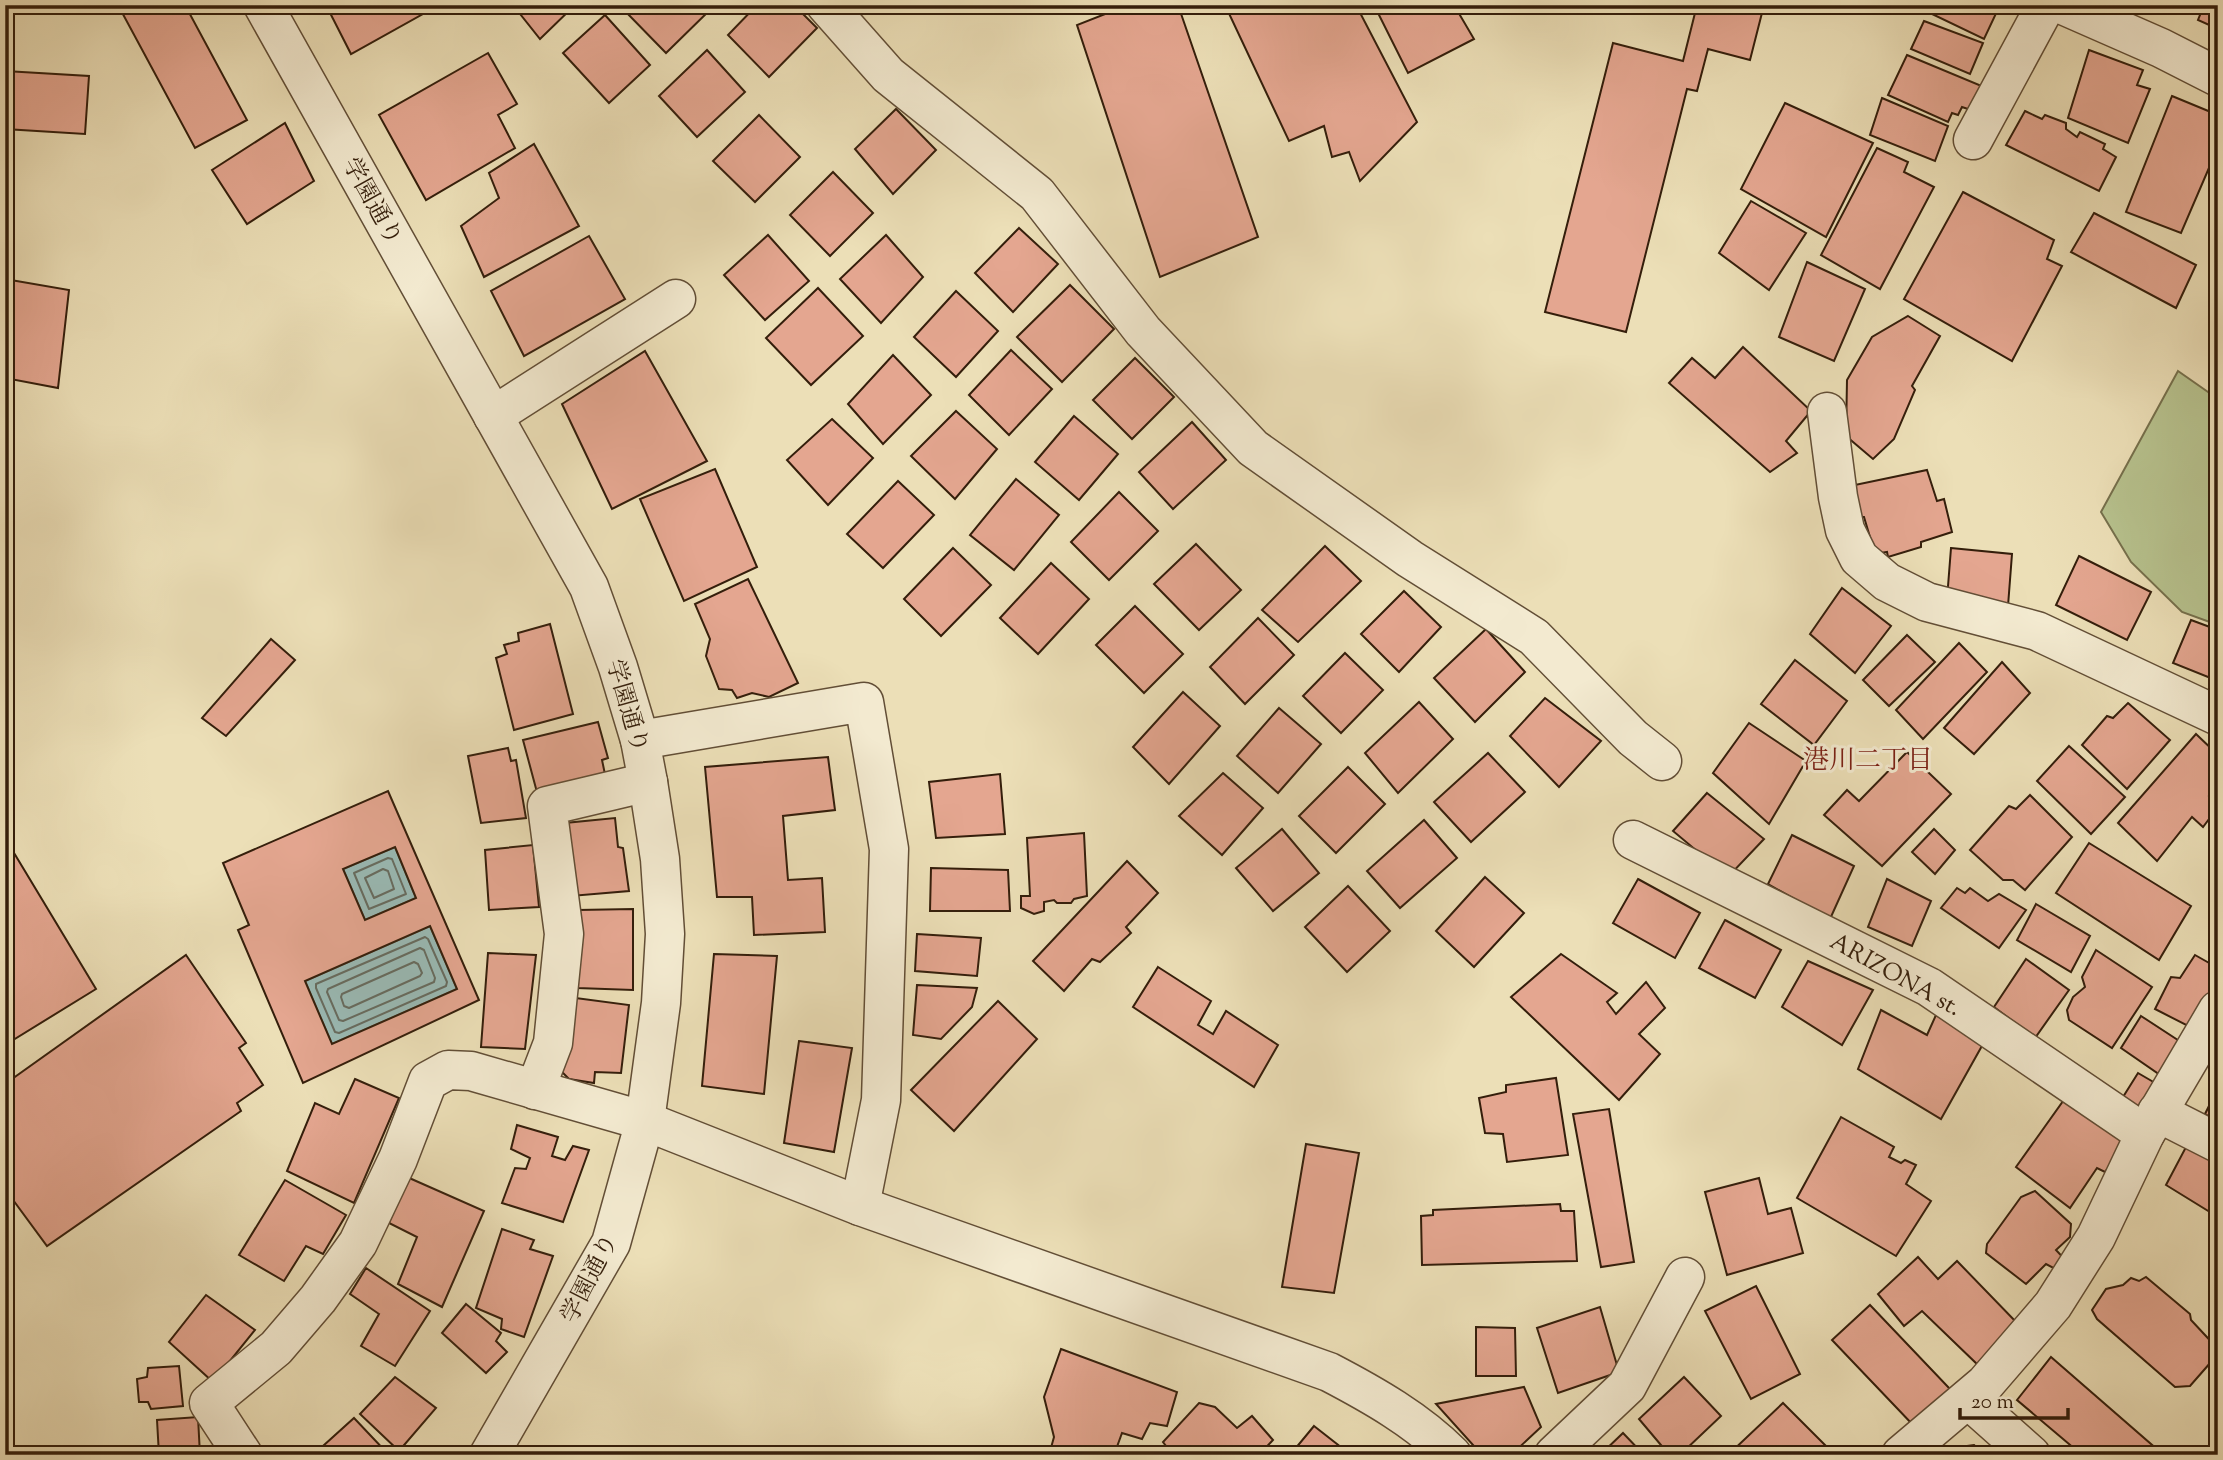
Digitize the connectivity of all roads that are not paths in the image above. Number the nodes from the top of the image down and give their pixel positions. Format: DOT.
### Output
graph roads {
  1 [pos="263,5"];
  2 [pos="825,5"];
  3 [pos="2046,5"];
  4 [pos="2063,5"];
  5 [pos="2218,77"];
  6 [pos="1973,140"];
  7 [pos="676,299"];
  8 [pos="1827,412"];
  9 [pos="493,416"];
  10 [pos="2218,716"];
  11 [pos="640,740"];
  12 [pos="1662,761"];
  13 [pos="648,782"];
  14 [pos="1633,840"];
  15 [pos="2218,1010"];
  16 [pos="535,1090"];
  17 [pos="645,1121"];
  18 [pos="2151,1123"];
  19 [pos="2218,1143"];
  20 [pos="860,1206"];
  21 [pos="1685,1277"];
  22 [pos="1968,1399"];
  23 [pos="243,1455"];
  24 [pos="489,1455"];
  25 [pos="1452,1455"];
  26 [pos="1554,1455"];
  27 [pos="1901,1455"];
  28 [pos="2031,1455"];
  1 -- 9 [label="street, 学園通り"];
  2 -- 12 [label="street"];
  3 -- 6 [label="street"];
  4 -- 5 [label="street"];
  7 -- 9 [label="street"];
  8 -- 10 [label="street"];
  9 -- 11 [label="street, 学園通り"];
  11 -- 13 [label="street, 学園通り"];
  11 -- 20 [label="street"];
  13 -- 16 [label="street"];
  13 -- 17 [label="street, 学園通り"];
  14 -- 18 [label="street, ARIZONA st."];
  15 -- 18 [label="street"];
  16 -- 17 [label="street"];
  16 -- 23 [label="street"];
  17 -- 20 [label="street"];
  17 -- 24 [label="street, 学園通り"];
  18 -- 19 [label="street, ARIZONA st."];
  18 -- 22 [label="street"];
  20 -- 25 [label="street"];
  21 -- 26 [label="street"];
  22 -- 27 [label="street"];
  22 -- 28 [label="street"];
}
